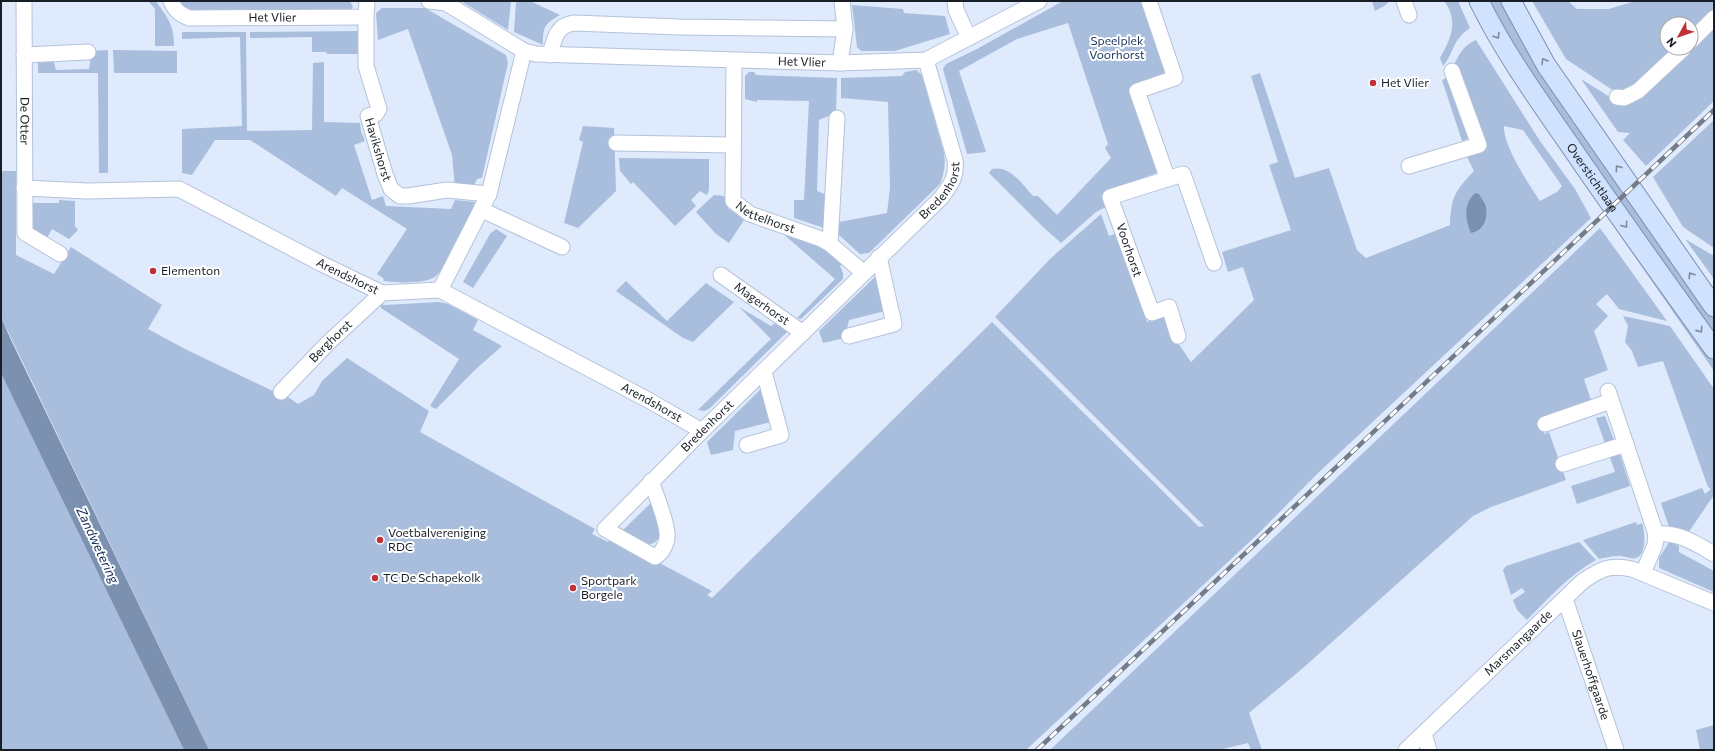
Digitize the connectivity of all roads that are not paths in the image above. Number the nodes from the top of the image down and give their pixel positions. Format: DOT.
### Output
graph roads {
  1 [pos="24,1"];
  2 [pos="171,1"];
  3 [pos="367,1"];
  4 [pos="429,1"];
  5 [pos="842,1"];
  6 [pos="955,1"];
  7 [pos="1038,1"];
  8 [pos="1149,1"];
  9 [pos="1479,1"];
  10 [pos="1511,1"];
  11 [pos="446,2"];
  12 [pos="366,17"];
  13 [pos="1714,18"];
  14 [pos="845,29"];
  15 [pos="1699,33"];
  16 [pos="969,38"];
  17 [pos="524,51"];
  18 [pos="88,52"];
  19 [pos="24,55"];
  20 [pos="550,55"];
  21 [pos="1676,56"];
  22 [pos="926,60"];
  23 [pos="734,61"];
  24 [pos="840,63"];
  25 [pos="1452,70"];
  26 [pos="1617,97"];
  27 [pos="837,118"];
  28 [pos="616,143"];
  29 [pos="733,145"];
  30 [pos="1409,166"];
  31 [pos="1167,178"];
  32 [pos="24,188"];
  33 [pos="489,194"];
  34 [pos="482,210"];
  35 [pos="830,244"];
  36 [pos="562,247"];
  37 [pos="60,254"];
  38 [pos="879,257"];
  39 [pos="1214,263"];
  40 [pos="864,274"];
  41 [pos="720,275"];
  42 [pos="440,290"];
  43 [pos="382,293"];
  44 [pos="1714,307"];
  45 [pos="803,333"];
  46 [pos="849,336"];
  47 [pos="1178,336"];
  48 [pos="1714,349"];
  49 [pos="764,372"];
  50 [pos="281,392"];
  51 [pos="1545,424"];
  52 [pos="702,430"];
  53 [pos="1626,444"];
  54 [pos="747,445"];
  55 [pos="1563,464"];
  56 [pos="651,481"];
  57 [pos="1656,534"];
  58 [pos="1714,554"];
  59 [pos="1643,573"];
  60 [pos="1565,599"];
  61 [pos="1714,603"];
  62 [pos="1424,734"];
  63 [pos="1406,750"];
  64 [pos="1429,750"];
  65 [pos="1616,750"];
  1 -- 19 [label="street, De Otter"];
  2 -- 12 [label="street, Het Vlier"];
  3 -- 12 [label="street"];
  4 -- 11 [label="street, Het Vlier"];
  5 -- 14 [label="street"];
  6 -- 16 [label="street"];
  7 -- 16 [label="street, Het Vlier"];
  8 -- 31 [label="street"];
  9 -- 48 [label="main road, Overstichtlaan, one-way"];
  44 -- 10 [label="main road, one-way"];
  11 -- 17 [label="street, Het Vlier"];
  12 -- 33 [label="street, Havikshorst"];
  13 -- 15 [label="street"];
  14 -- 20 [label="street"];
  14 -- 24 [label="street"];
  16 -- 22 [label="street, Het Vlier"];
  17 -- 20 [label="street, Het Vlier"];
  17 -- 33 [label="street"];
  18 -- 19 [label="street"];
  19 -- 32 [label="street, De Otter"];
  20 -- 23 [label="street, Het Vlier"];
  21 -- 26 [label="street"];
  22 -- 24 [label="street, Het Vlier"];
  22 -- 38 [label="street, Bredenhorst"];
  23 -- 24 [label="street, Het Vlier"];
  23 -- 29 [label="street, Nettelhorst"];
  25 -- 30 [label="street"];
  27 -- 35 [label="street"];
  28 -- 29 [label="street"];
  29 -- 35 [label="street, Nettelhorst"];
  31 -- 39 [label="street, Voorhorst"];
  31 -- 47 [label="street, Voorhorst"];
  32 -- 37 [label="street, De Otter"];
  32 -- 43 [label="street, Arendshorst"];
  33 -- 34 [label="street"];
  34 -- 36 [label="street"];
  34 -- 42 [label="street"];
  35 -- 40 [label="street, Nettelhorst"];
  38 -- 40 [label="street, Bredenhorst"];
  38 -- 46 [label="street"];
  40 -- 45 [label="street, Bredenhorst"];
  41 -- 45 [label="street, Magerhorst"];
  42 -- 43 [label="street, Arendshorst"];
  42 -- 52 [label="street, Arendshorst"];
  43 -- 50 [label="street, Berghorst"];
  45 -- 49 [label="street, Bredenhorst"];
  49 -- 52 [label="street, Bredenhorst"];
  49 -- 54 [label="street"];
  51 -- 53 [label="street"];
  52 -- 56 [label="street, Bredenhorst"];
  53 -- 55 [label="street"];
  53 -- 57 [label="street"];
  56 -- 56 [label="street, Bredenhorst"];
  57 -- 58 [label="street"];
  57 -- 59 [label="street"];
  59 -- 60 [label="street, Marsmangaarde"];
  59 -- 61 [label="street, Marsmangaarde"];
  60 -- 62 [label="street, Marsmangaarde"];
  60 -- 65 [label="street, Slauerhoffgaarde"];
  62 -- 63 [label="street, Marsmangaarde"];
  62 -- 64 [label="street"];
}
